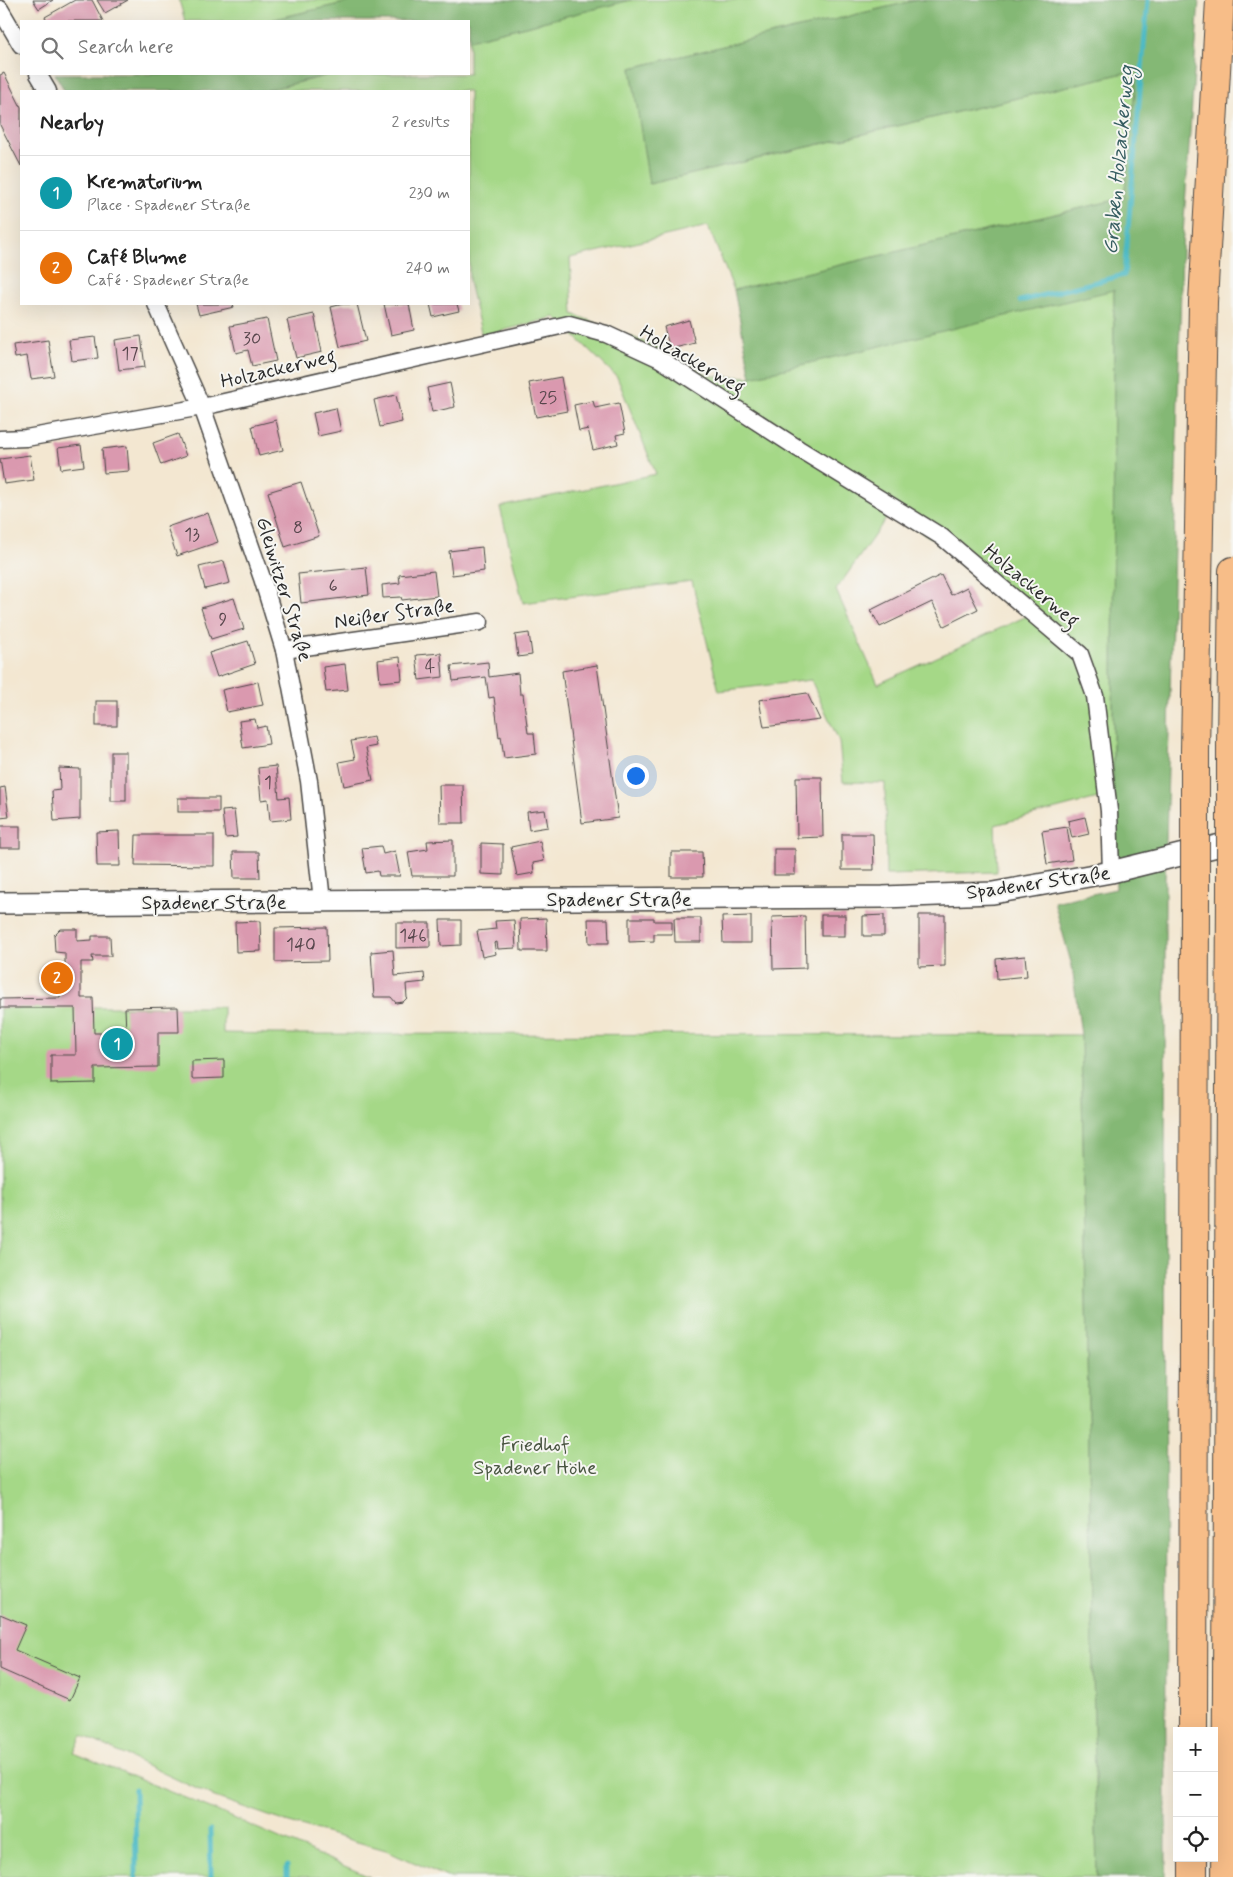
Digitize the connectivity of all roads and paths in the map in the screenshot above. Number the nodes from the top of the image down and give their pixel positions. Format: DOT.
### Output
graph roads {
  1 [pos="1220,0"];
  2 [pos="0,9"];
  3 [pos="20,43"];
  4 [pos="39,75"];
  5 [pos="47,90"];
  6 [pos="156,305"];
  7 [pos="202,407"];
  8 [pos="0,439"];
  9 [pos="1233,571"];
  10 [pos="480,622"];
  11 [pos="284,650"];
  12 [pos="1233,842"];
  13 [pos="1111,872"];
  14 [pos="322,901"];
  15 [pos="0,903"];
  16 [pos="1193,1727"];
  17 [pos="1193,1862"];
  18 [pos="1193,1877"];
  19 [pos="1226,1877"];
  1 -- 16 [label="highway, bridge"];
  2 -- 3 [label="street"];
  4 -- 5 [label="street"];
  6 -- 7 [label="street, Gleiwitzer Straße"];
  7 -- 8 [label="street, Holzackerweg"];
  7 -- 11 [label="street, Gleiwitzer Straße"];
  7 -- 13 [label="street, Holzackerweg"];
  9 -- 19 [label="highway, bridge"];
  10 -- 11 [label="street, Neißer Straße"];
  11 -- 14 [label="street, Gleiwitzer Straße"];
  12 -- 13 [label="street, Spadener Straße"];
  13 -- 14 [label="street, Spadener Straße"];
  14 -- 15 [label="street, Spadener Straße"];
  17 -- 18 [label="highway"];
}
